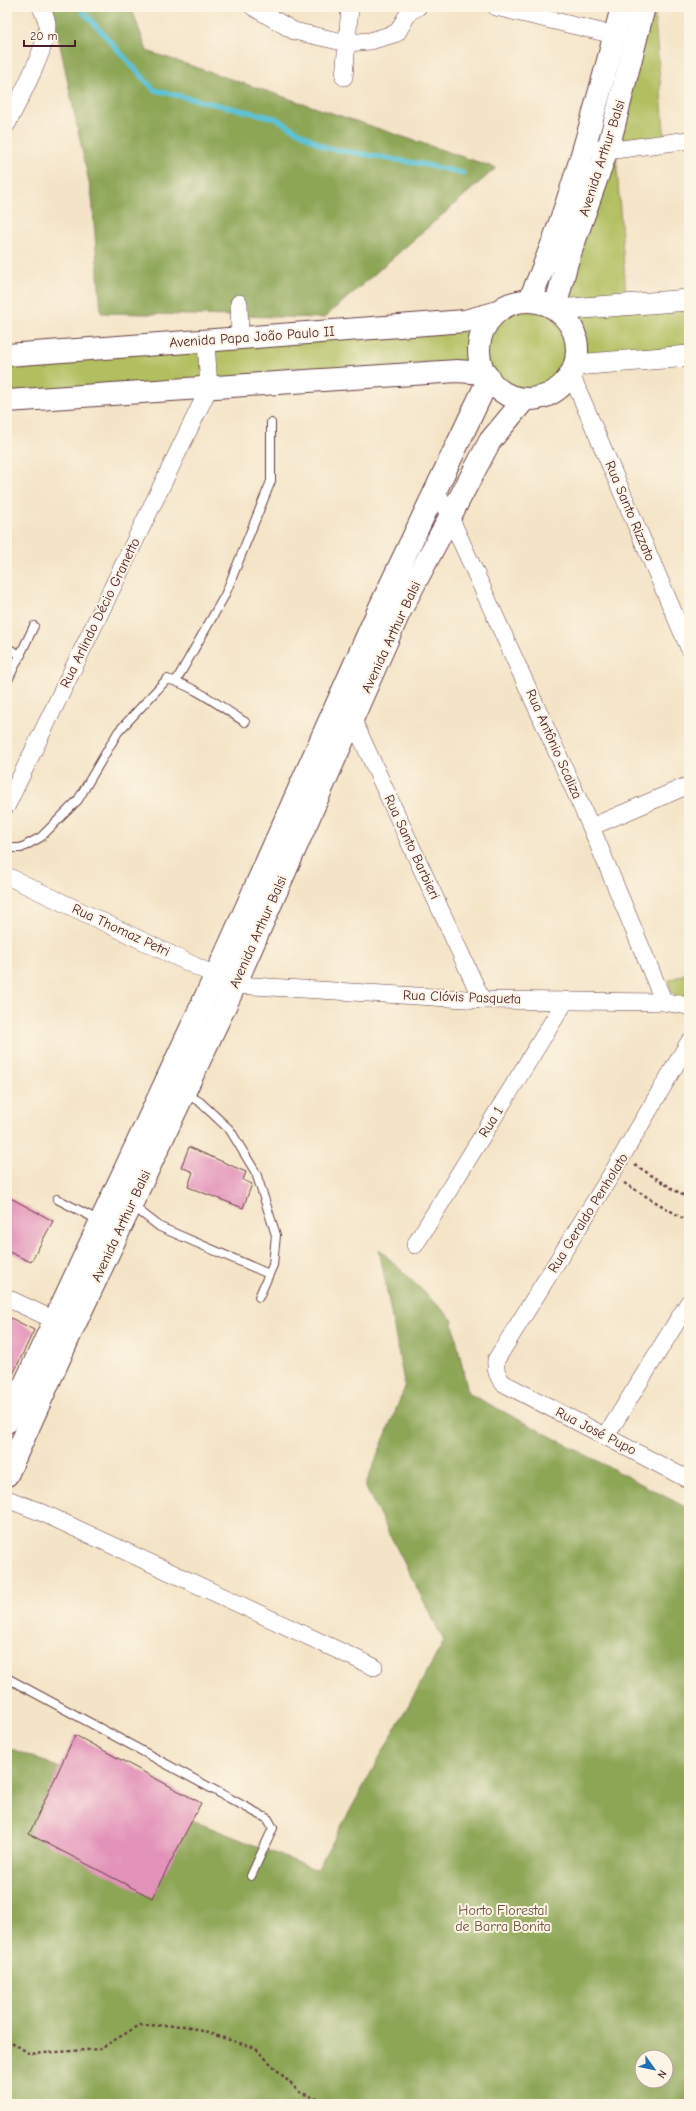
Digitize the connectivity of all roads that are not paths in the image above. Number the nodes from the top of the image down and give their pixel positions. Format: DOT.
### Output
graph roads {
  1 [pos="41,7"];
  2 [pos="253,7"];
  3 [pos="350,7"];
  4 [pos="418,7"];
  5 [pos="496,7"];
  6 [pos="622,7"];
  7 [pos="644,7"];
  8 [pos="614,35"];
  9 [pos="347,43"];
  10 [pos="344,77"];
  11 [pos="7,124"];
  12 [pos="689,140"];
  13 [pos="586,145"];
  14 [pos="607,151"];
  15 [pos="689,300"];
  16 [pos="529,302"];
  17 [pos="239,303"];
  18 [pos="556,309"];
  19 [pos="495,313"];
  20 [pos="240,338"];
  21 [pos="206,342"];
  22 [pos="7,354"];
  23 [pos="689,356"];
  24 [pos="573,369"];
  25 [pos="487,376"];
  26 [pos="209,388"];
  27 [pos="525,399"];
  28 [pos="7,401"];
  29 [pos="271,424"];
  30 [pos="436,490"];
  31 [pos="450,517"];
  32 [pos="34,626"];
  33 [pos="7,648"];
  34 [pos="689,648"];
  35 [pos="20,655"];
  36 [pos="176,681"];
  37 [pos="7,682"];
  38 [pos="340,696"];
  39 [pos="353,718"];
  40 [pos="245,722"];
  41 [pos="689,784"];
  42 [pos="7,805"];
  43 [pos="591,827"];
  44 [pos="7,848"];
  45 [pos="7,876"];
  46 [pos="215,975"];
  47 [pos="235,985"];
  48 [pos="482,1000"];
  49 [pos="566,1000"];
  50 [pos="664,1002"];
  51 [pos="689,1006"];
  52 [pos="689,1042"];
  53 [pos="175,1088"];
  54 [pos="56,1199"];
  55 [pos="131,1205"];
  56 [pos="100,1222"];
  57 [pos="415,1245"];
  58 [pos="269,1274"];
  59 [pos="259,1297"];
  60 [pos="7,1298"];
  61 [pos="689,1302"];
  62 [pos="63,1324"];
  63 [pos="503,1383"];
  64 [pos="7,1422"];
  65 [pos="606,1436"];
  66 [pos="7,1475"];
  67 [pos="689,1480"];
  68 [pos="7,1499"];
  69 [pos="374,1667"];
  70 [pos="7,1678"];
  71 [pos="251,1876"];
  1 -- 11 [label="street"];
  2 -- 9 [label="street"];
  3 -- 9 [label="street"];
  4 -- 9 [label="street"];
  5 -- 8 [label="street"];
  6 -- 8 [label="main road, Avenida Arthur Balsi"];
  7 -- 14 [label="main road, Avenida Arthur Balsi"];
  8 -- 13 [label="main road, Avenida Arthur Balsi"];
  9 -- 10 [label="street"];
  12 -- 14 [label="street"];
  13 -- 14 [label="street"];
  13 -- 16 [label="main road, Avenida Arthur Balsi"];
  14 -- 18 [label="main road, Avenida Arthur Balsi"];
  15 -- 18 [label="street"];
  16 -- 18 [label="main road"];
  16 -- 19 [label="main road"];
  17 -- 20 [label="street"];
  18 -- 24 [label="main road"];
  19 -- 20 [label="main road, Avenida Papa João Paulo II"];
  19 -- 25 [label="main road"];
  20 -- 21 [label="main road, Avenida Papa João Paulo II"];
  21 -- 22 [label="main road, Avenida Papa João Paulo II"];
  21 -- 26 [label="street"];
  23 -- 24 [label="street"];
  24 -- 27 [label="main road"];
  24 -- 34 [label="street, Rua Santo Rizzato"];
  25 -- 26 [label="main road"];
  25 -- 27 [label="main road"];
  25 -- 30 [label="main road, Avenida Arthur Balsi"];
  26 -- 28 [label="main road"];
  26 -- 42 [label="street, Rua Arlindo Décio Granetto"];
  27 -- 31 [label="main road, Avenida Arthur Balsi"];
  29 -- 36 [label="lane"];
  30 -- 31 [label="street, Rua Antônio Scaliza"];
  30 -- 38 [label="main road, Avenida Arthur Balsi"];
  31 -- 39 [label="main road, Avenida Arthur Balsi"];
  31 -- 43 [label="street, Rua Antônio Scaliza"];
  32 -- 35 [label="lane"];
  33 -- 35 [label="lane"];
  35 -- 37 [label="lane"];
  36 -- 40 [label="lane"];
  36 -- 44 [label="lane"];
  38 -- 39 [label="street, Rua Santo Barbieri"];
  38 -- 46 [label="main road, Avenida Arthur Balsi"];
  39 -- 47 [label="main road, Avenida Arthur Balsi"];
  39 -- 48 [label="street, Rua Santo Barbieri"];
  41 -- 43 [label="street"];
  43 -- 50 [label="street, Rua Antônio Scaliza"];
  45 -- 46 [label="street, Rua Thomaz Petri"];
  46 -- 47 [label="street, Rua Thomaz Petri"];
  46 -- 53 [label="main road, Avenida Arthur Balsi"];
  47 -- 48 [label="street, Rua Clóvis Pasqueta"];
  47 -- 53 [label="main road, Avenida Arthur Balsi"];
  48 -- 49 [label="street, Rua Clóvis Pasqueta"];
  49 -- 50 [label="street, Rua Clóvis Pasqueta"];
  49 -- 57 [label="street, Rua 1"];
  50 -- 51 [label="street, Rua Clóvis Pasqueta"];
  52 -- 63 [label="street, Rua Geraldo Penholato"];
  53 -- 55 [label="main road, Avenida Arthur Balsi"];
  53 -- 56 [label="main road, Avenida Arthur Balsi"];
  53 -- 58 [label="lane"];
  54 -- 56 [label="lane"];
  55 -- 58 [label="lane"];
  55 -- 62 [label="main road, Avenida Arthur Balsi"];
  56 -- 62 [label="main road, Avenida Arthur Balsi"];
  58 -- 59 [label="lane"];
  60 -- 62 [label="street"];
  61 -- 65 [label="street"];
  62 -- 64 [label="main road, Avenida Arthur Balsi"];
  62 -- 66 [label="main road, Avenida Arthur Balsi"];
  63 -- 65 [label="street, Rua José Pupo"];
  65 -- 67 [label="street, Rua José Pupo"];
  68 -- 69 [label="street"];
  70 -- 71 [label="lane"];
}
